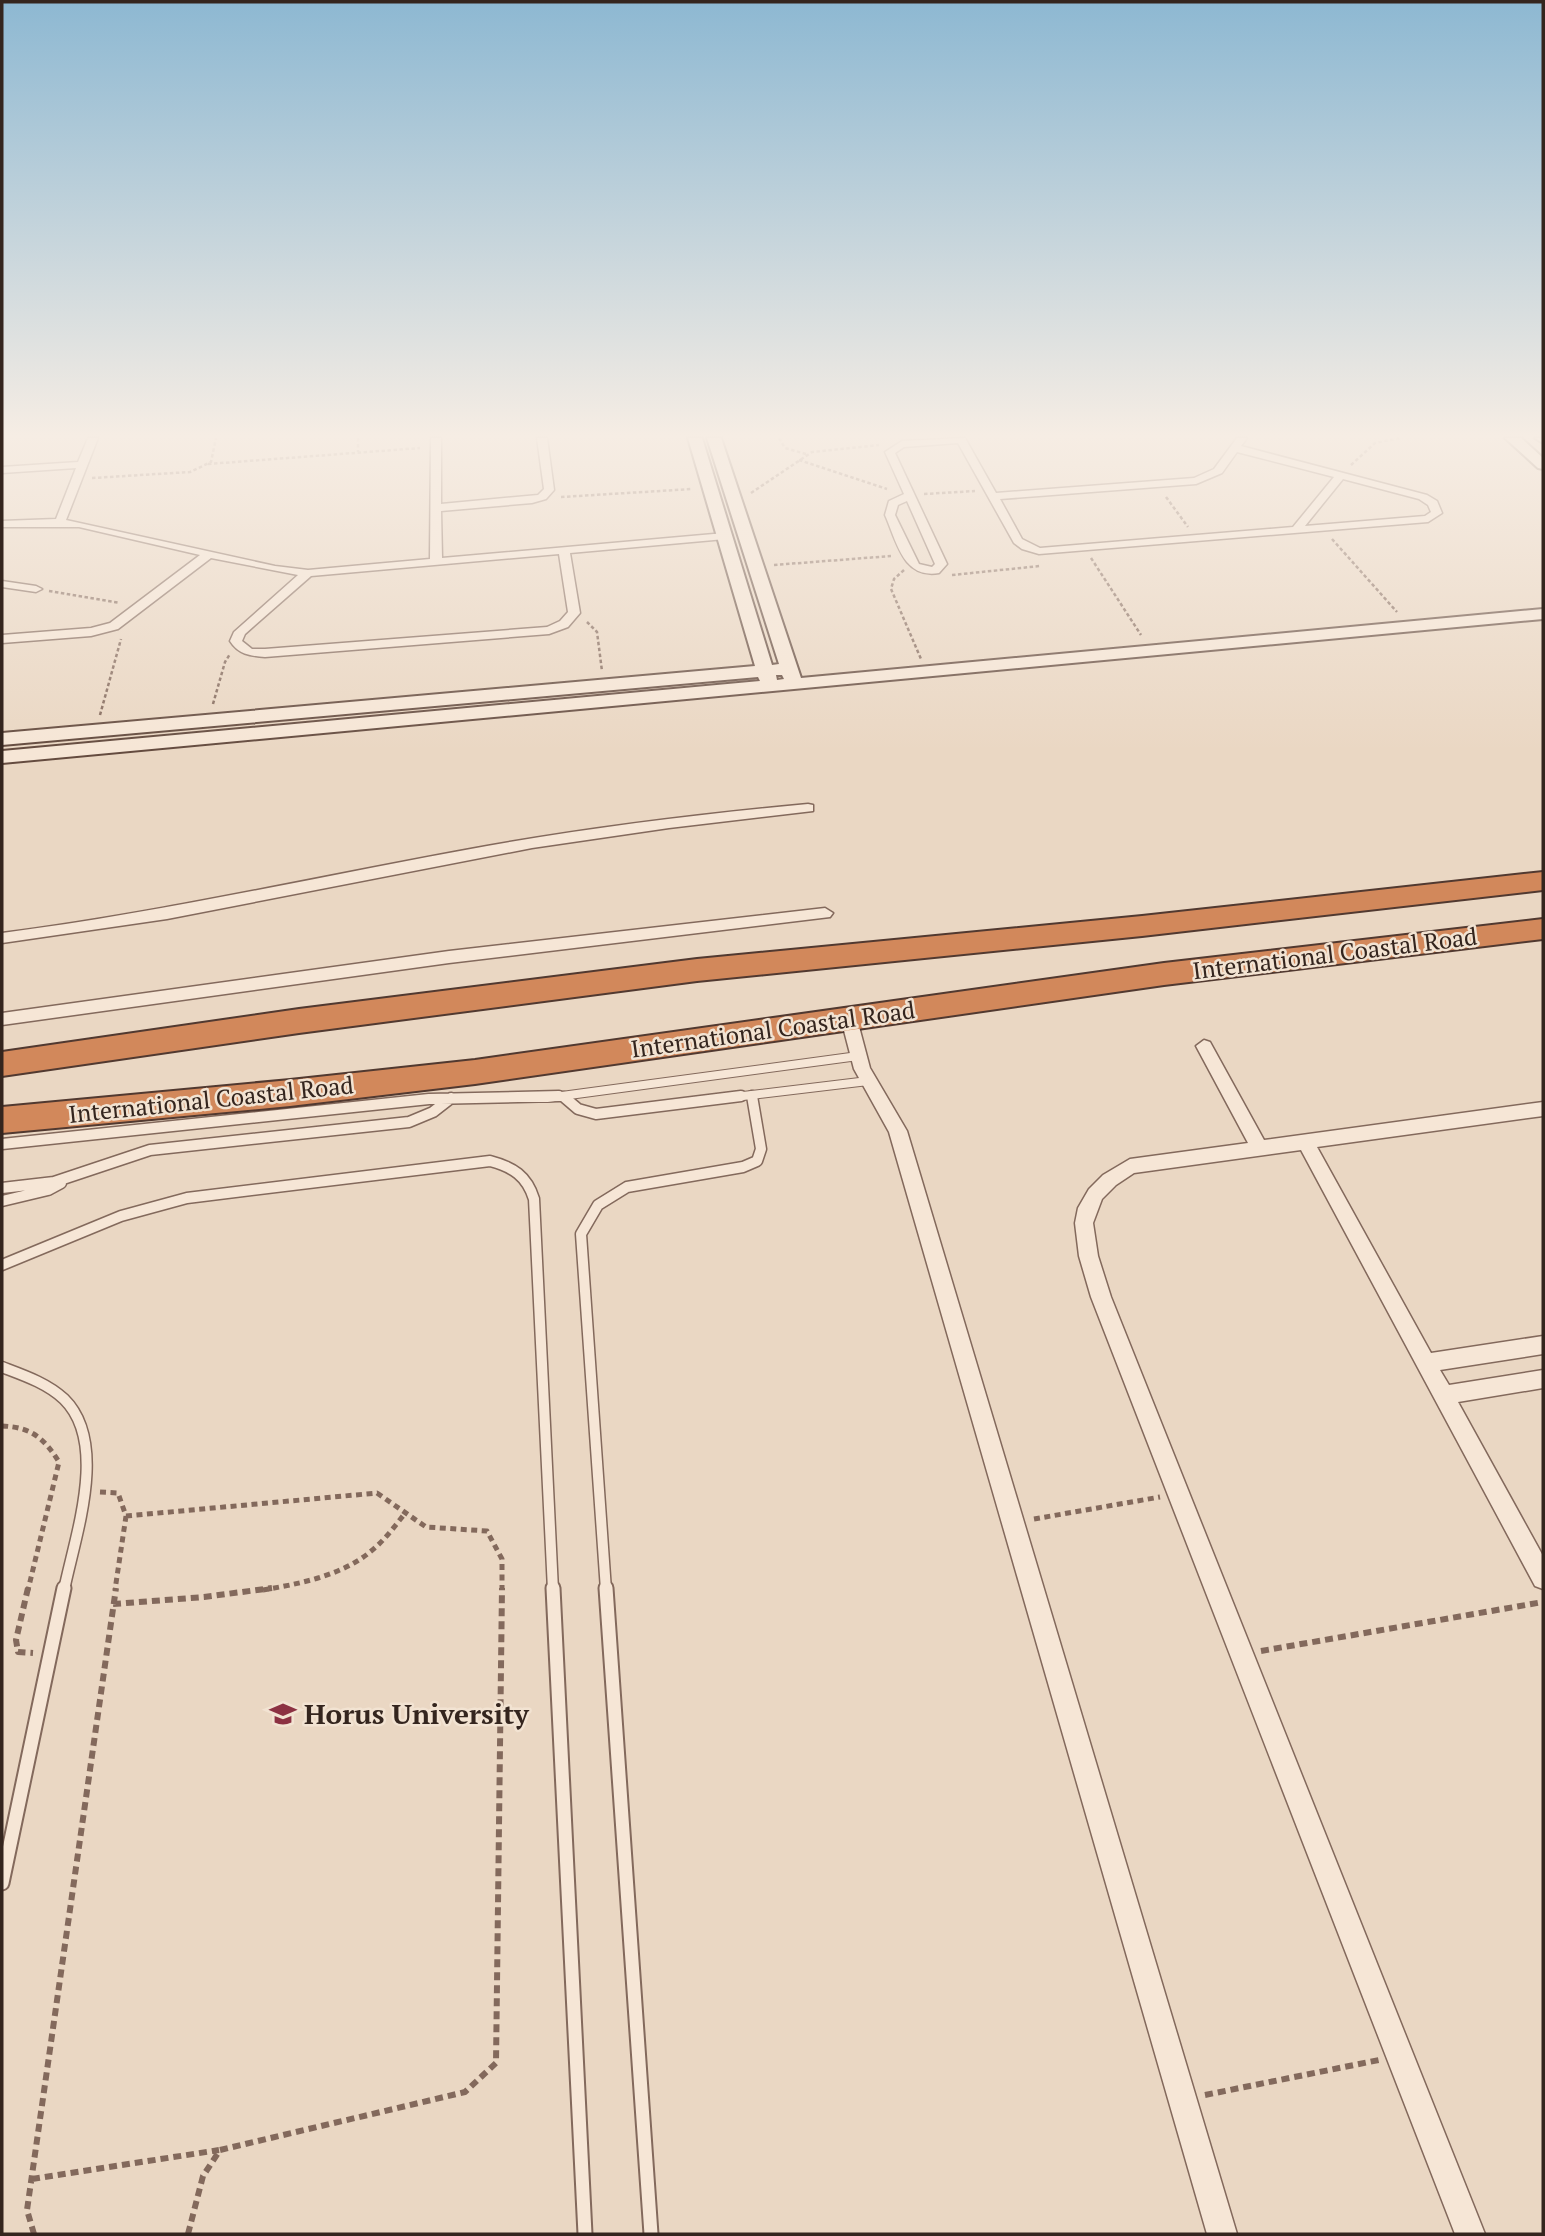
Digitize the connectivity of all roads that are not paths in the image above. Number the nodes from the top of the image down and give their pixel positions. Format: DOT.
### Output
graph roads {
  1 [pos="159,542"];
  2 [pos="436,542"];
  3 [pos="657,542"];
  4 [pos="727,542"];
  5 [pos="748,542"];
  6 [pos="904,542"];
  7 [pos="931,542"];
  8 [pos="1020,542"];
  9 [pos="1154,542"];
  10 [pos="564,551"];
  11 [pos="209,554"];
  12 [pos="436,563"];
  13 [pos="308,573"];
  14 [pos="2,584"];
  15 [pos="36,589"];
  16 [pos="1543,598"];
  17 [pos="1543,614"];
  18 [pos="2,639"];
  19 [pos="1147,643"];
  20 [pos="791,677"];
  21 [pos="768,679"];
  22 [pos="2,739"];
  23 [pos="2,757"];
  24 [pos="808,808"];
  25 [pos="1543,881"];
  26 [pos="825,914"];
  27 [pos="1543,929"];
  28 [pos="2,938"];
  29 [pos="2,1019"];
  30 [pos="849,1019"];
  31 [pos="1204,1046"];
  32 [pos="858,1056"];
  33 [pos="2,1064"];
  34 [pos="868,1081"];
  35 [pos="752,1095"];
  36 [pos="564,1097"];
  37 [pos="452,1098"];
  38 [pos="1543,1109"];
  39 [pos="2,1120"];
  40 [pos="1305,1141"];
  41 [pos="2,1144"];
  42 [pos="1259,1147"];
  43 [pos="68,1178"];
  44 [pos="2,1188"];
  45 [pos="2,1201"];
  46 [pos="2,1265"];
  47 [pos="1543,1345"];
  48 [pos="1426,1363"];
  49 [pos="4,1371"];
  50 [pos="1543,1379"];
  51 [pos="1443,1395"];
  52 [pos="1543,1578"];
  53 [pos="2,1883"];
  54 [pos="585,2234"];
  55 [pos="651,2234"];
  56 [pos="1222,2234"];
  57 [pos="1471,2234"];
  1 -- 11 [label="street"];
  2 -- 12 [label="street"];
  3 -- 10 [label="street"];
  4 -- 21 [label="main road"];
  5 -- 20 [label="main road"];
  6 -- 7 [label="street"];
  8 -- 9 [label="street"];
  10 -- 12 [label="street"];
  10 -- 13 [label="street"];
  11 -- 13 [label="street"];
  11 -- 18 [label="street"];
  12 -- 13 [label="street"];
  14 -- 15 [label="street"];
  16 -- 19 [label="main road"];
  17 -- 19 [label="main road"];
  19 -- 20 [label="main road"];
  20 -- 21 [label="main road"];
  21 -- 22 [label="main road"];
  21 -- 23 [label="main road"];
  24 -- 28 [label="street"];
  25 -- 33 [label="highway, International Coastal Road"];
  26 -- 29 [label="street"];
  27 -- 30 [label="highway, International Coastal Road"];
  30 -- 32 [label="street"];
  30 -- 39 [label="highway, International Coastal Road"];
  31 -- 42 [label="street"];
  32 -- 34 [label="street"];
  32 -- 36 [label="lane"];
  34 -- 35 [label="lane"];
  34 -- 56 [label="street"];
  35 -- 36 [label="lane"];
  35 -- 55 [label="lane"];
  36 -- 37 [label="lane"];
  37 -- 41 [label="lane"];
  37 -- 43 [label="lane"];
  38 -- 40 [label="street"];
  40 -- 42 [label="street"];
  40 -- 48 [label="street"];
  42 -- 57 [label="street"];
  43 -- 44 [label="lane"];
  43 -- 45 [label="lane"];
  46 -- 54 [label="lane"];
  47 -- 48 [label="street"];
  48 -- 51 [label="street"];
  49 -- 53 [label="lane"];
  50 -- 51 [label="street"];
  51 -- 52 [label="street"];
}
